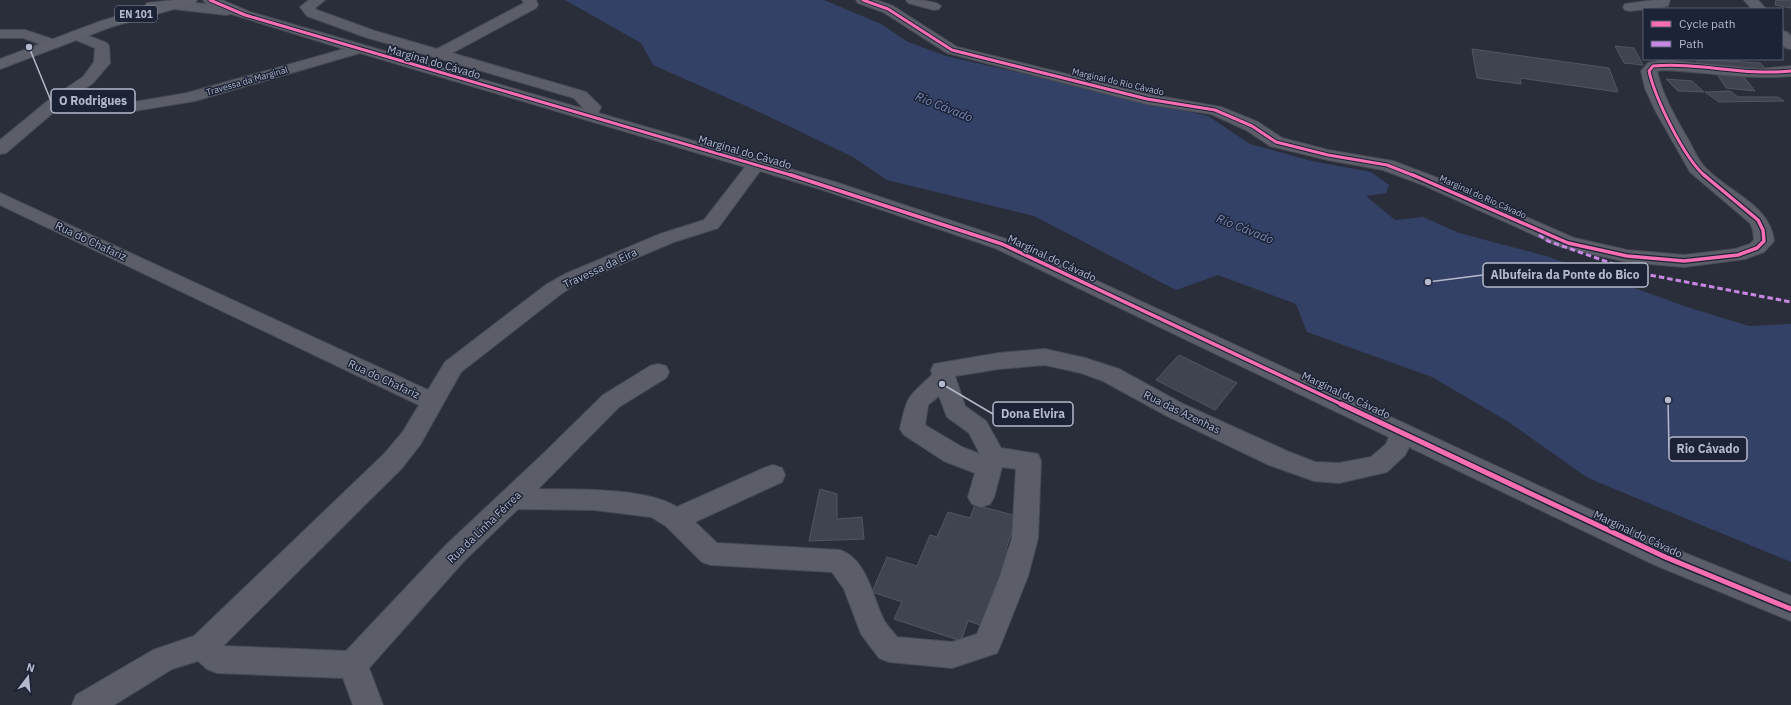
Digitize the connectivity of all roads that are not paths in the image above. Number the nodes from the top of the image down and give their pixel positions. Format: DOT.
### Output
graph roads {
  1 [pos="190,0"];
  2 [pos="210,0"];
  3 [pos="318,0"];
  4 [pos="528,0"];
  5 [pos="863,0"];
  6 [pos="913,0"];
  7 [pos="1663,0"];
  8 [pos="1750,0"];
  9 [pos="145,1"];
  10 [pos="170,6"];
  11 [pos="934,6"];
  12 [pos="1630,7"];
  13 [pos="1758,8"];
  14 [pos="245,15"];
  15 [pos="106,24"];
  16 [pos="0,34"];
  17 [pos="76,35"];
  18 [pos="1783,36"];
  19 [pos="53,44"];
  20 [pos="1791,45"];
  21 [pos="358,49"];
  22 [pos="441,53"];
  23 [pos="0,64"];
  24 [pos="1791,71"];
  25 [pos="134,106"];
  26 [pos="589,116"];
  27 [pos="0,148"];
  28 [pos="756,165"];
  29 [pos="0,198"];
  30 [pos="658,372"];
  31 [pos="943,374"];
  32 [pos="432,402"];
  33 [pos="1403,432"];
  34 [pos="991,462"];
  35 [pos="773,475"];
  36 [pos="981,497"];
  37 [pos="512,500"];
  38 [pos="675,519"];
  39 [pos="1791,609"];
  40 [pos="203,646"];
  41 [pos="353,665"];
  42 [pos="87,705"];
  43 [pos="368,705"];
  1 -- 10 [label="main road, EN 101"];
  2 -- 14 [label="street"];
  3 -- 22 [label="street"];
  4 -- 22 [label="street"];
  5 -- 24 [label="street, Marginal do Rio Cávado"];
  6 -- 11 [label="street"];
  7 -- 12 [label="street"];
  8 -- 13 [label="street"];
  9 -- 10 [label="main road, EN 101"];
  9 -- 15 [label="main road, EN 101"];
  10 -- 14 [label="street"];
  10 -- 15 [label="main road, EN 101"];
  14 -- 21 [label="street, Marginal do Cávado"];
  15 -- 17 [label="main road, EN 101"];
  16 -- 19 [label="street"];
  17 -- 19 [label="main road, EN 101"];
  17 -- 27 [label="street"];
  18 -- 20 [label="street"];
  19 -- 23 [label="main road, EN 101"];
  21 -- 25 [label="street, Travessa da Marginal"];
  21 -- 26 [label="street, Marginal do Cávado"];
  22 -- 26 [label="street"];
  26 -- 28 [label="street, Marginal do Cávado"];
  28 -- 32 [label="street, Travessa da Eira"];
  28 -- 33 [label="street, Marginal do Cávado"];
  29 -- 32 [label="street, Rua do Chafariz"];
  30 -- 37 [label="street, Rua da Linha Férrea"];
  31 -- 33 [label="street, Rua das Azenhas"];
  31 -- 34 [label="street"];
  31 -- 34 [label="street"];
  32 -- 40 [label="street, Rua do Chafariz"];
  33 -- 39 [label="street, Marginal do Cávado"];
  34 -- 36 [label="street"];
  34 -- 38 [label="street"];
  35 -- 38 [label="street"];
  37 -- 38 [label="street"];
  37 -- 41 [label="street, Rua da Linha Férrea"];
  40 -- 41 [label="street"];
  40 -- 42 [label="street"];
  41 -- 43 [label="street"];
}
